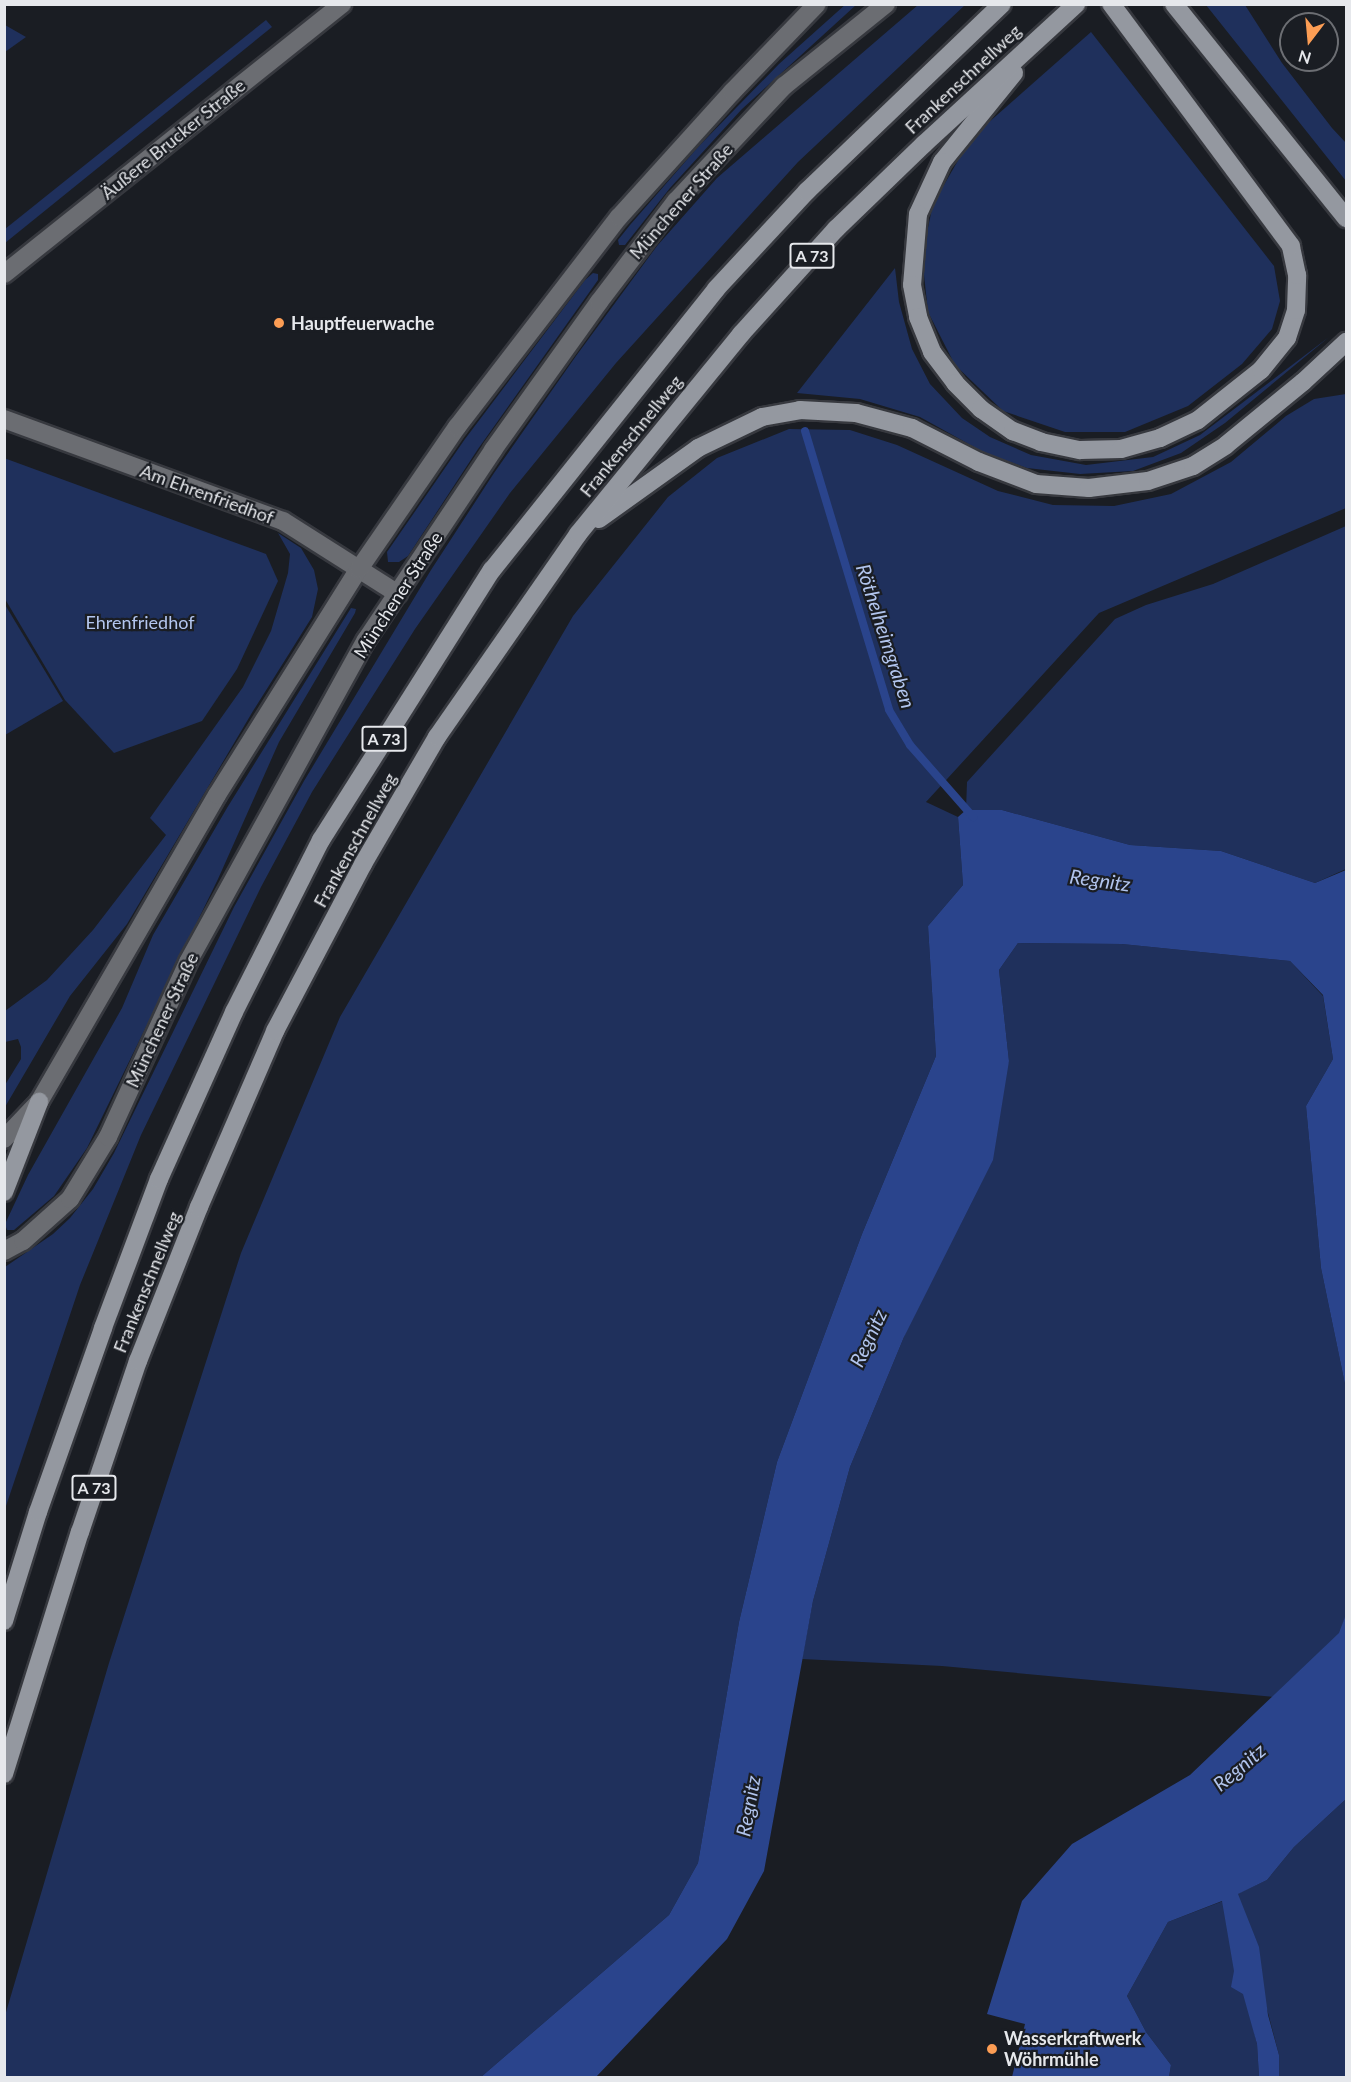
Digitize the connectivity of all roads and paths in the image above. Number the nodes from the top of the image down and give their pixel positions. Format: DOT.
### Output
graph roads {
  1 [pos="342,4"];
  2 [pos="817,4"];
  3 [pos="886,4"];
  4 [pos="1002,4"];
  5 [pos="1111,4"];
  6 [pos="1173,4"];
  7 [pos="1076,5"];
  8 [pos="1347,218"];
  9 [pos="4,274"];
  10 [pos="1347,342"];
  11 [pos="4,419"];
  12 [pos="578,534"];
  13 [pos="359,569"];
  14 [pos="398,594"];
  15 [pos="39,1102"];
  16 [pos="4,1139"];
  17 [pos="4,1192"];
  18 [pos="4,1251"];
  19 [pos="4,1621"];
  20 [pos="4,1774"];
  1 -- 9 [label="main road, Äußere Brucker Straße"];
  2 -- 13 [label="main road, Münchener Straße"];
  3 -- 14 [label="main road, Münchener Straße"];
  4 -- 19 [label="highway, Frankenschnellweg / A 73"];
  5 -- 7 [label="highway"];
  6 -- 8 [label="highway"];
  7 -- 12 [label="highway, Frankenschnellweg / A 73"];
  10 -- 12 [label="highway"];
  11 -- 13 [label="main road, Am Ehrenfriedhof"];
  12 -- 20 [label="highway, Frankenschnellweg / A 73"];
  13 -- 14 [label="main road, Am Ehrenfriedhof"];
  13 -- 15 [label="main road, Münchener Straße"];
  14 -- 18 [label="main road, Münchener Straße"];
  15 -- 16 [label="main road, Münchener Straße"];
  15 -- 17 [label="highway"];
}
